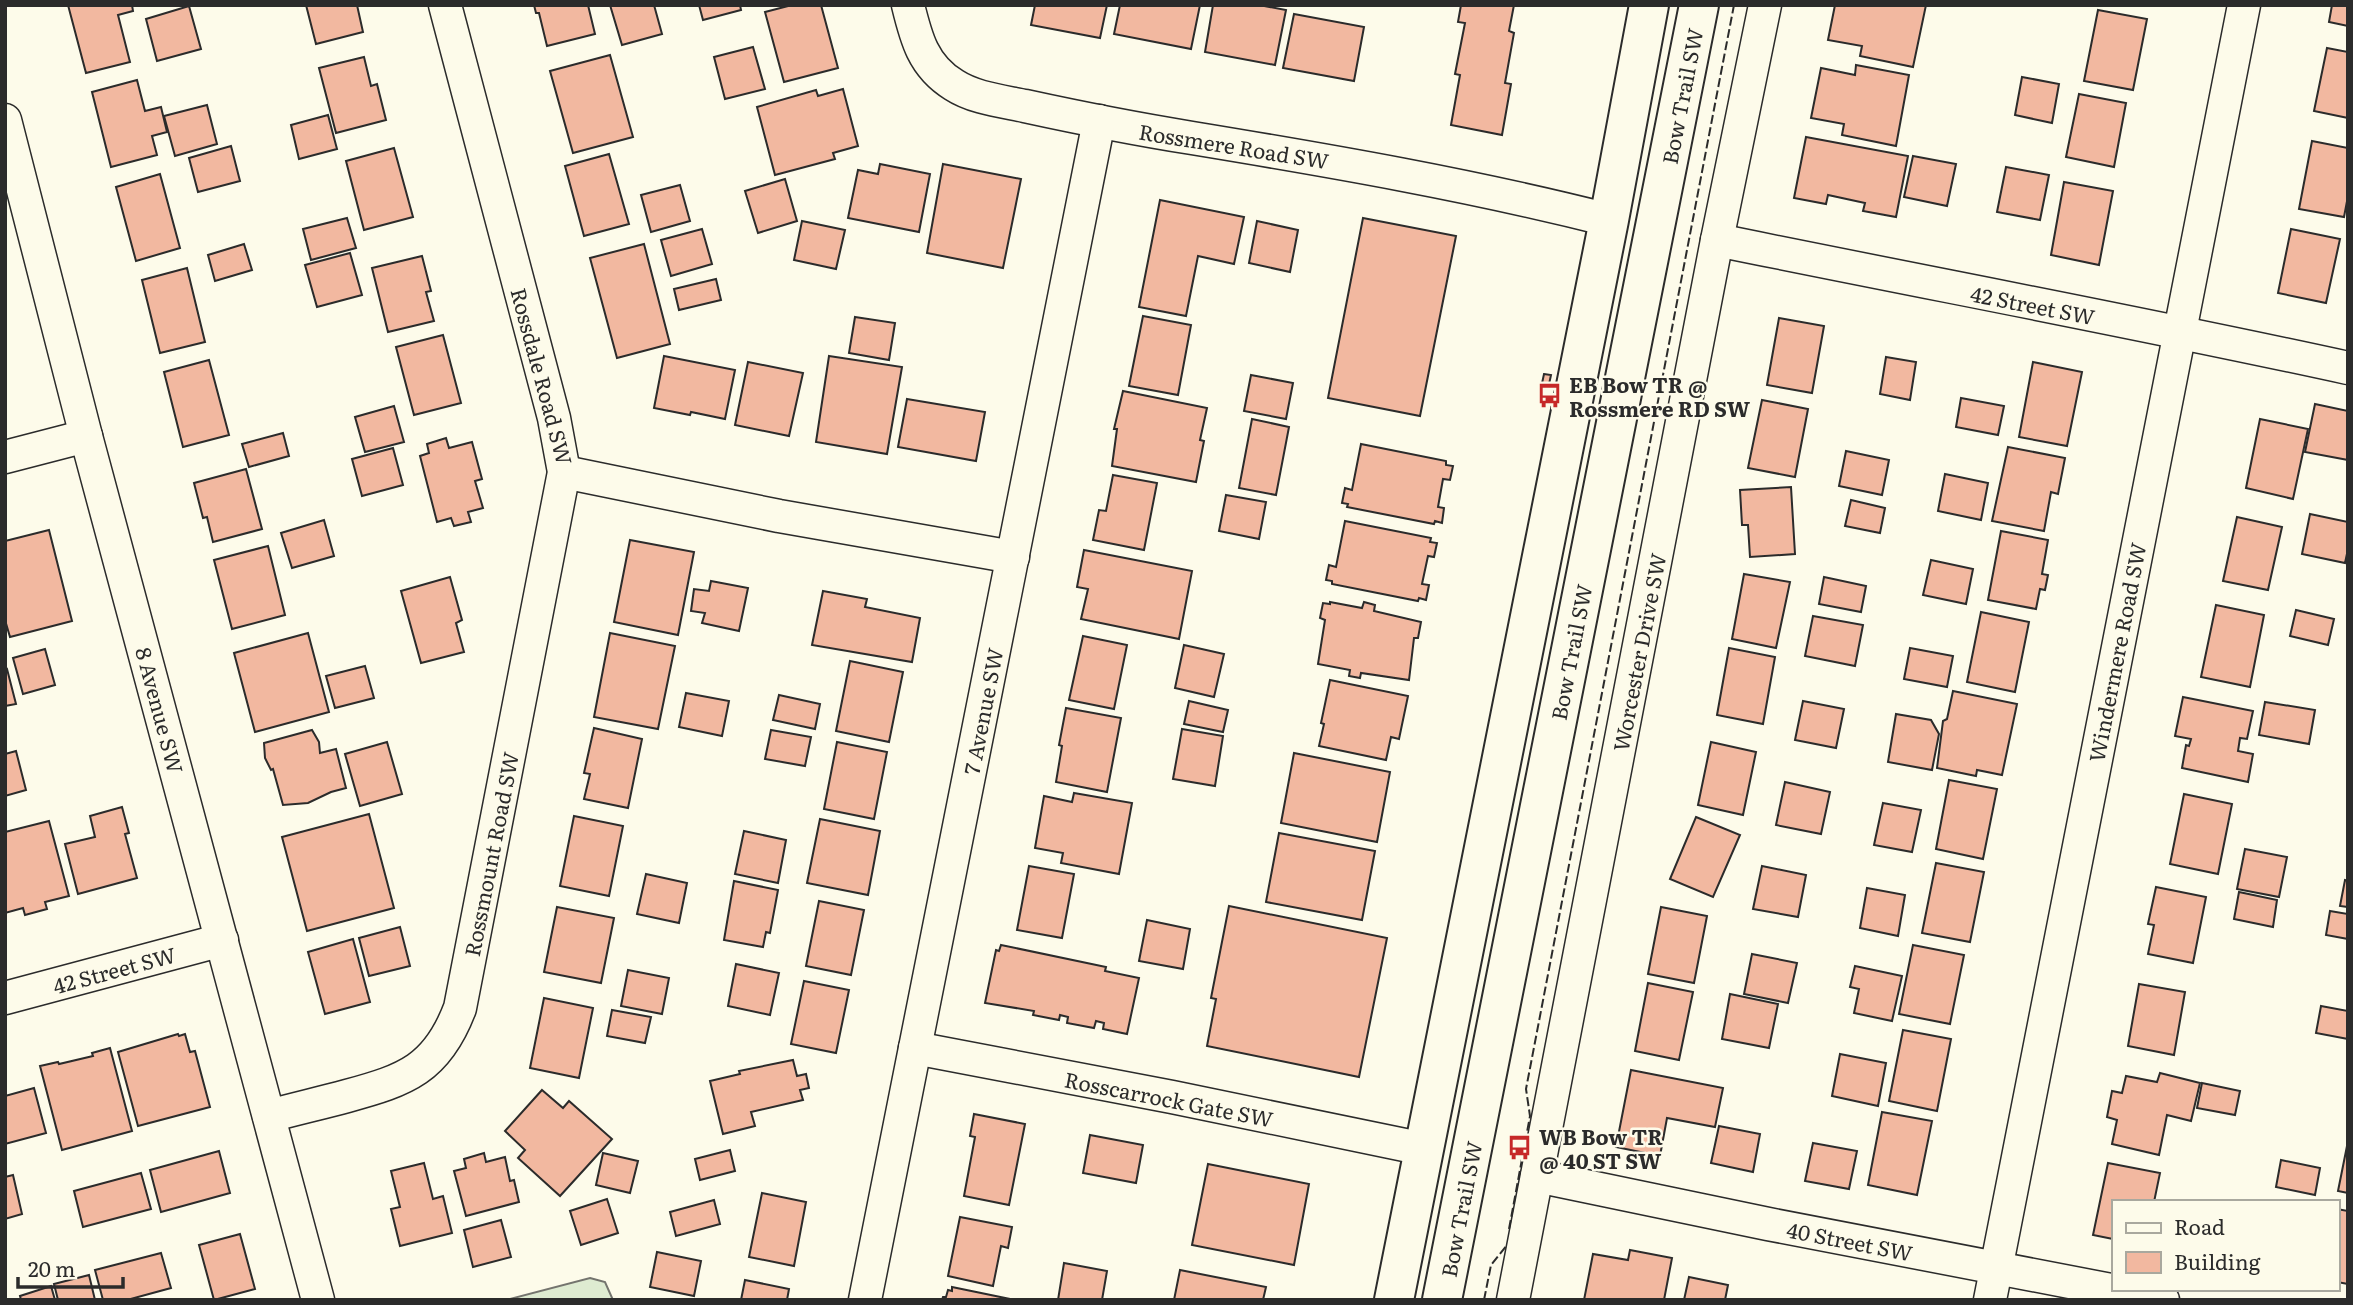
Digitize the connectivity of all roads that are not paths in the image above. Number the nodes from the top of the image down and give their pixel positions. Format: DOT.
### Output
graph roads {
  1 [pos="445,5"];
  2 [pos="908,5"];
  3 [pos="1649,5"];
  4 [pos="1699,5"];
  5 [pos="1765,5"];
  6 [pos="2244,5"];
  7 [pos="5,120"];
  8 [pos="1099,121"];
  9 [pos="1609,220"];
  10 [pos="1717,240"];
  11 [pos="2179,331"];
  12 [pos="2348,368"];
  13 [pos="86,436"];
  14 [pos="5,457"];
  15 [pos="564,472"];
  16 [pos="1013,557"];
  17 [pos="222,940"];
  18 [pos="5,998"];
  19 [pos="915,1048"];
  20 [pos="269,1116"];
  21 [pos="1424,1149"];
  22 [pos="1537,1176"];
  23 [pos="1996,1269"];
  24 [pos="2112,1291"];
  25 [pos="2114,1291"];
  26 [pos="318,1300"];
  27 [pos="865,1300"];
  28 [pos="1394,1300"];
  29 [pos="1442,1300"];
  30 [pos="1513,1300"];
  31 [pos="1990,1300"];
  32 [pos="2162,1300"];
  1 -- 15 [label="street, Rossdale Road SW"];
  2 -- 8 [label="street, Rossmere Road SW"];
  3 -- 9 [label="main road"];
  4 -- 29 [label="main road, Bow Trail SW"];
  5 -- 10 [label="street, Worcester Drive SW"];
  6 -- 11 [label="street, Windermere Road SW"];
  7 -- 13 [label="street, 8 Avenue SW"];
  8 -- 9 [label="street, Rossmere Road SW"];
  8 -- 16 [label="street, 7 Avenue SW"];
  9 -- 21 [label="main road"];
  10 -- 11 [label="street, 42 Street SW"];
  10 -- 22 [label="street, Worcester Drive SW"];
  11 -- 12 [label="street, 42 Street SW"];
  11 -- 23 [label="street, Windermere Road SW"];
  13 -- 14 [label="street"];
  13 -- 17 [label="street, 8 Avenue SW"];
  15 -- 16 [label="street, Rossdale Road SW"];
  15 -- 20 [label="street, Rossmount Road SW"];
  16 -- 19 [label="street, 7 Avenue SW"];
  17 -- 18 [label="street, 42 Street SW"];
  17 -- 20 [label="street, 8 Avenue SW"];
  19 -- 21 [label="street, Rosscarrock Gate SW"];
  19 -- 27 [label="street, 7 Avenue SW"];
  20 -- 26 [label="street, 8 Avenue SW"];
  21 -- 28 [label="main road"];
  22 -- 23 [label="street, 40 Street SW"];
  22 -- 30 [label="street, Worcester Drive SW"];
  23 -- 24 [label="street, 40 Street SW"];
  23 -- 31 [label="street, Windermere Road SW"];
  25 -- 32 [label="street, 40 Street SW"];
}
